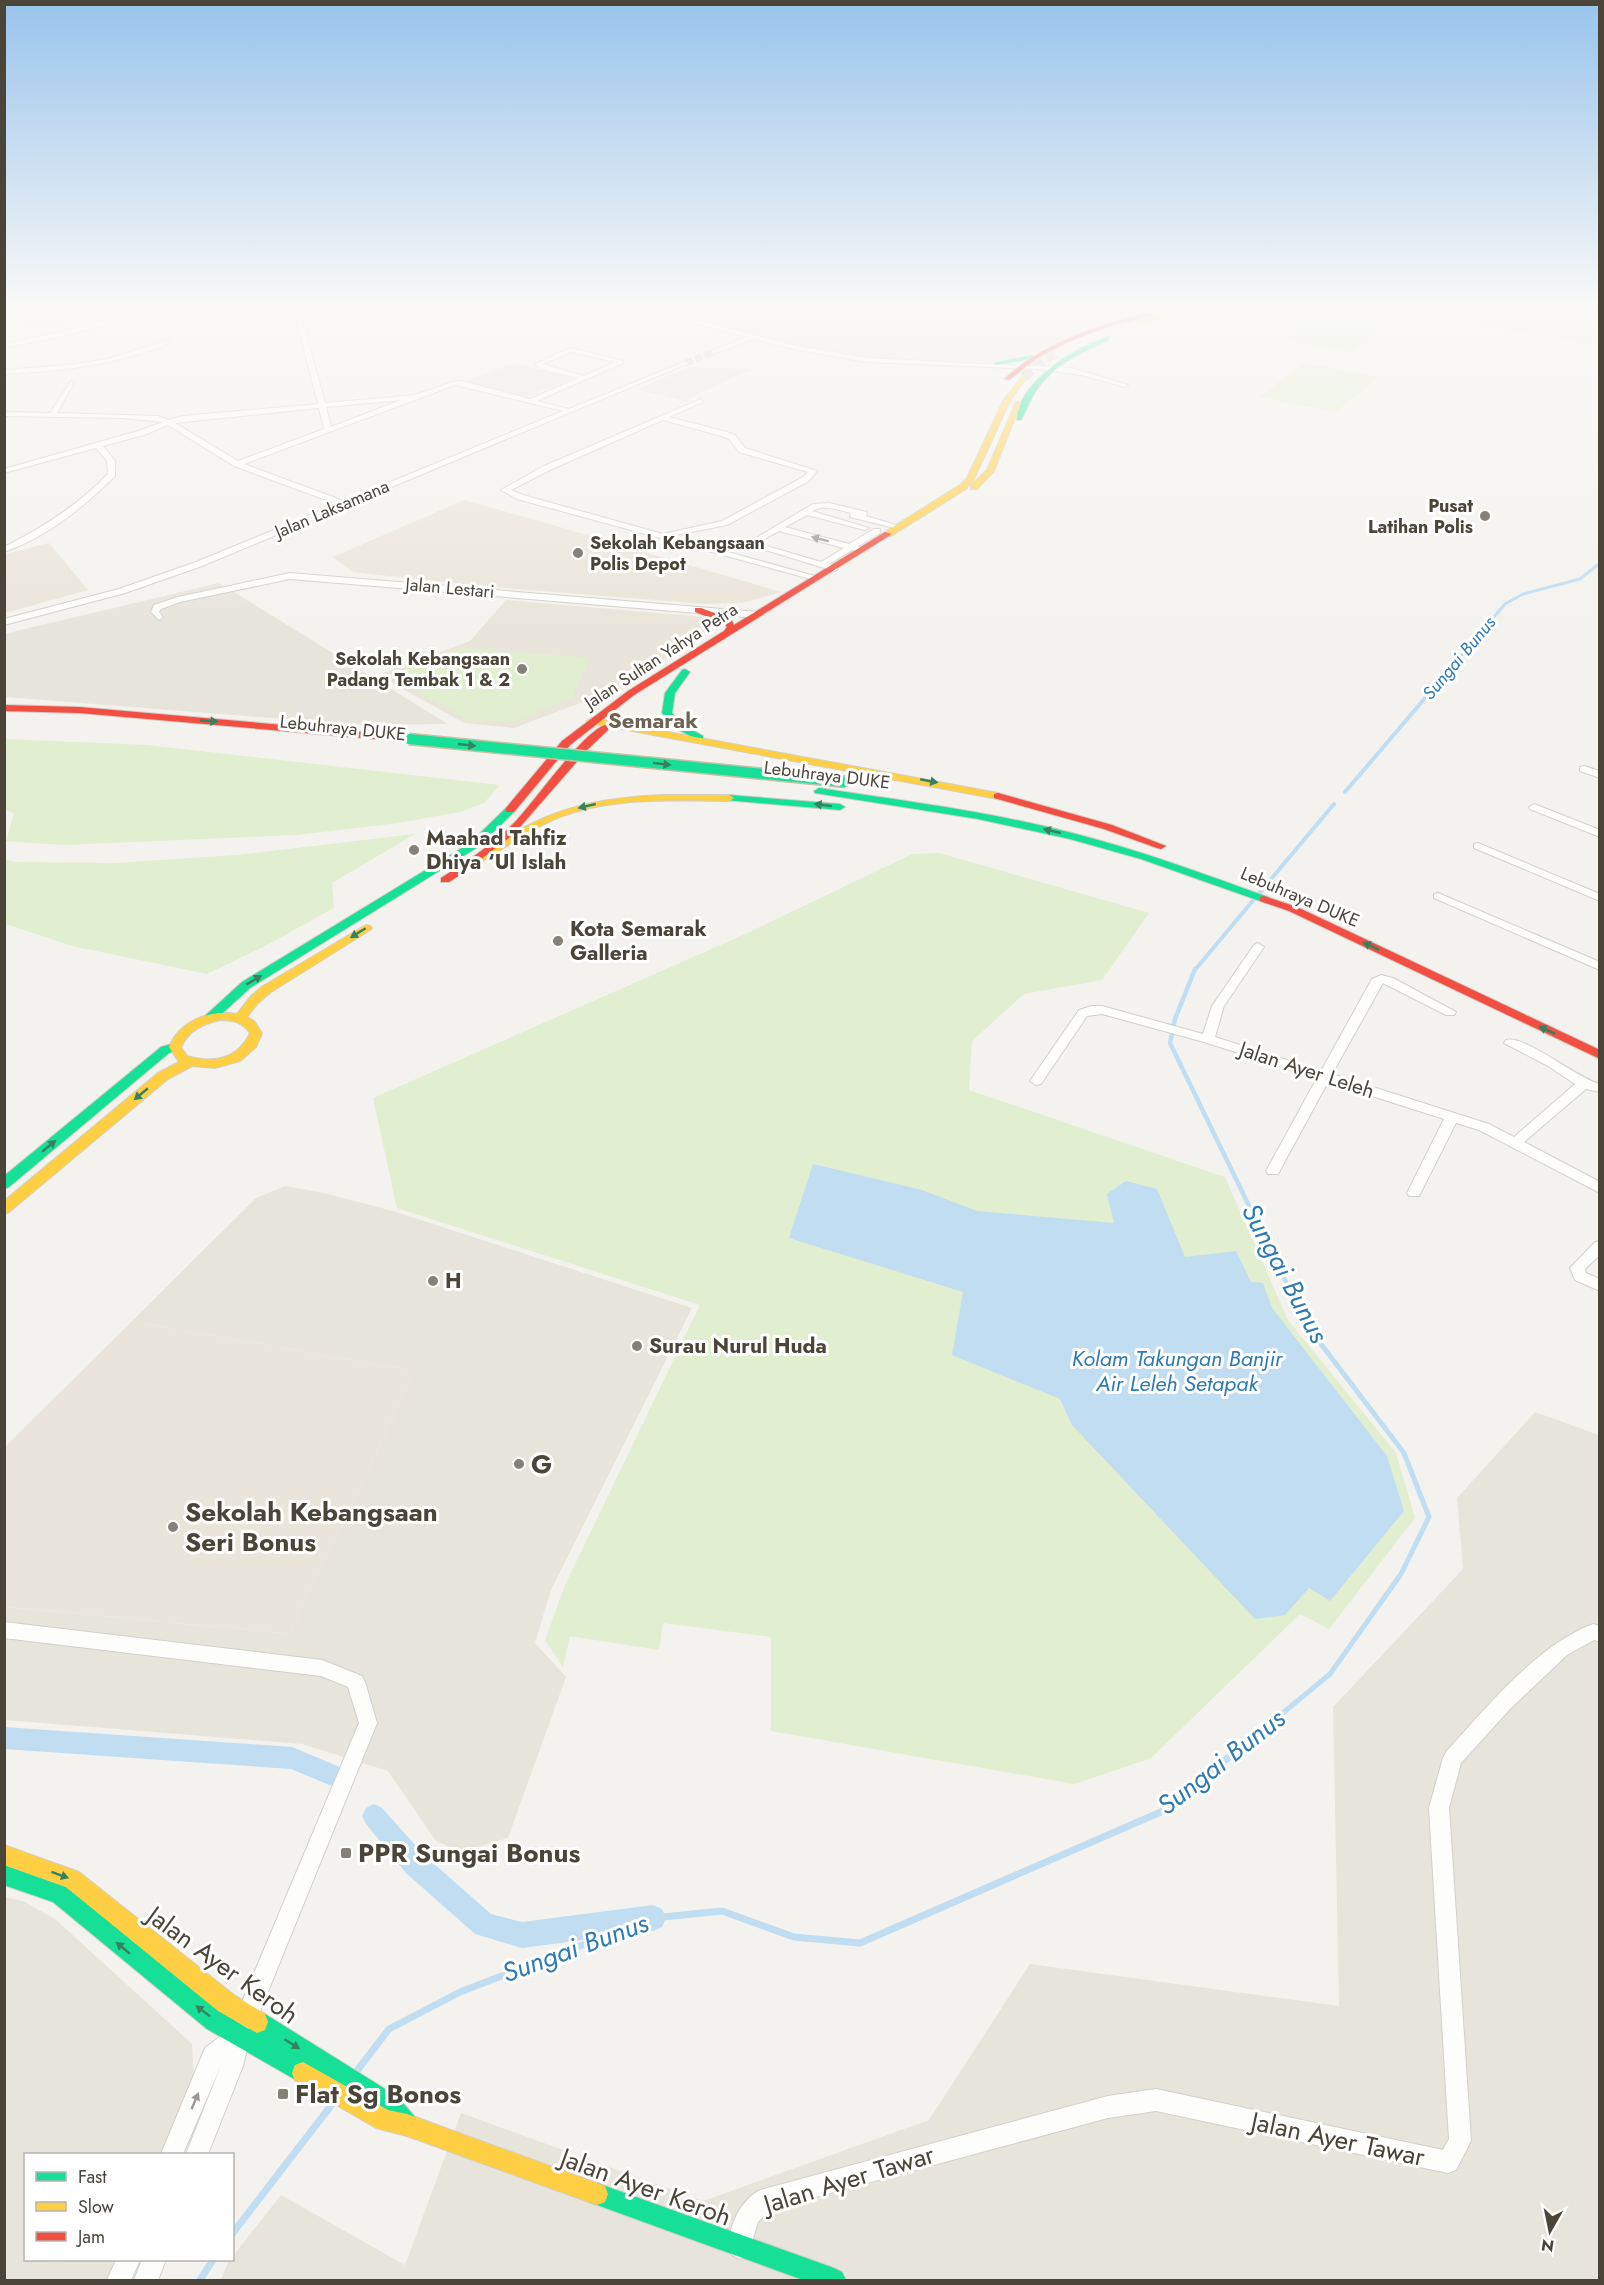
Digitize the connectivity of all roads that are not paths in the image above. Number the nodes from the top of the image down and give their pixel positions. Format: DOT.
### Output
graph roads {
  1 [pos="87,415"];
  2 [pos="222,415"];
  3 [pos="325,415"];
  4 [pos="366,415"];
  5 [pos="560,415"];
  6 [pos="671,415"];
  7 [pos="998,415"];
  8 [pos="1013,415"];
  9 [pos="663,418"];
  10 [pos="169,422"];
  11 [pos="328,429"];
  12 [pos="98,446"];
  13 [pos="237,464"];
  14 [pos="4,471"];
  15 [pos="344,504"];
  16 [pos="816,506"];
  17 [pos="806,512"];
  18 [pos="864,514"];
  19 [pos="779,528"];
  20 [pos="888,531"];
  21 [pos="664,536"];
  22 [pos="856,549"];
  23 [pos="4,550"];
  24 [pos="828,566"];
  25 [pos="815,579"];
  26 [pos="698,610"];
  27 [pos="734,613"];
  28 [pos="763,616"];
  29 [pos="159,617"];
  30 [pos="4,622"];
  31 [pos="727,635"];
  32 [pos="685,672"];
  33 [pos="4,708"];
  34 [pos="4,717"];
  35 [pos="592,721"];
  36 [pos="609,725"];
  37 [pos="406,746"];
  38 [pos="721,747"];
  39 [pos="1584,769"];
  40 [pos="1599,775"];
  41 [pos="1534,807"];
  42 [pos="1599,834"];
  43 [pos="1478,846"];
  44 [pos="479,859"];
  45 [pos="1209,879"];
  46 [pos="431,888"];
  47 [pos="1438,896"];
  48 [pos="1599,898"];
  49 [pos="374,923"];
  50 [pos="1258,947"];
  51 [pos="1599,967"];
  52 [pos="1450,1012"];
  53 [pos="210,1018"];
  54 [pos="240,1018"];
  55 [pos="1208,1039"];
  56 [pos="1510,1043"];
  57 [pos="175,1047"];
  58 [pos="1599,1055"];
  59 [pos="189,1062"];
  60 [pos="1326,1075"];
  61 [pos="1036,1081"];
  62 [pos="1583,1084"];
  63 [pos="1599,1088"];
  64 [pos="1452,1116"];
  65 [pos="1515,1143"];
  66 [pos="1273,1171"];
  67 [pos="4,1184"];
  68 [pos="1599,1188"];
  69 [pos="1414,1193"];
  70 [pos="4,1209"];
  71 [pos="1599,1246"];
  72 [pos="1599,1286"];
  73 [pos="4,1630"];
  74 [pos="1599,1634"];
  75 [pos="4,1855"];
  76 [pos="4,1875"];
  77 [pos="243,2026"];
  78 [pos="407,2125"];
  79 [pos="172,2153"];
  80 [pos="196,2153"];
  81 [pos="740,2248"];
  82 [pos="127,2261"];
  83 [pos="153,2261"];
  84 [pos="119,2280"];
  85 [pos="146,2280"];
  86 [pos="834,2280"];
  1 -- 10 [label="street"];
  2 -- 10 [label="street"];
  3 -- 11 [label="street"];
  4 -- 11 [label="street"];
  5 -- 15 [label="street, Jalan Laksamana"];
  6 -- 9 [label="street"];
  7 -- 20 [label="main road, Jalan Sultan Yahya Petra"];
  8 -- 28 [label="main road"];
  9 -- 21 [label="street"];
  9 -- 21 [label="street"];
  10 -- 12 [label="street"];
  10 -- 13 [label="street"];
  11 -- 13 [label="street"];
  12 -- 14 [label="street"];
  12 -- 23 [label="street"];
  13 -- 15 [label="street"];
  15 -- 30 [label="street, Jalan Laksamana"];
  16 -- 17 [label="street"];
  16 -- 18 [label="street"];
  16 -- 20 [label="street"];
  17 -- 19 [label="street"];
  17 -- 20 [label="street"];
  22 -- 19 [label="street, one-way"];
  19 -- 24 [label="street"];
  20 -- 22 [label="main road, Jalan Sultan Yahya Petra"];
  21 -- 25 [label="street"];
  22 -- 24 [label="main road, Jalan Sultan Yahya Petra"];
  24 -- 25 [label="main road, Jalan Sultan Yahya Petra"];
  25 -- 28 [label="main road, Jalan Sultan Yahya Petra"];
  26 -- 27 [label="street, Jalan Lestari"];
  26 -- 29 [label="street, Jalan Lestari"];
  26 -- 31 [label="main road"];
  27 -- 28 [label="main road"];
  28 -- 31 [label="main road, Jalan Sultan Yahya Petra"];
  28 -- 32 [label="main road, Jalan Sultan Yahya Petra"];
  31 -- 35 [label="main road, Jalan Sultan Yahya Petra"];
  32 -- 36 [label="main road, Jalan Sultan Yahya Petra"];
  32 -- 38 [label="main road"];
  33 -- 37 [label="main road, Lebuhraya DUKE, one-way"];
  34 -- 37 [label="main road, Lebuhraya DUKE"];
  35 -- 36 [label="main road"];
  53 -- 35 [label="main road, Jalan Sultan Yahya Petra, one-way"];
  36 -- 38 [label="main road"];
  36 -- 44 [label="main road, Jalan Sultan Yahya Petra"];
  37 -- 38 [label="main road, Lebuhraya DUKE, bridge"];
  45 -- 37 [label="main road, Lebuhraya DUKE, one-way"];
  39 -- 40 [label="street"];
  41 -- 42 [label="street"];
  43 -- 48 [label="street"];
  45 -- 44 [label="main road, one-way"];
  44 -- 46 [label="main road, Jalan Sultan Yahya Petra"];
  58 -- 45 [label="main road, Lebuhraya DUKE, one-way"];
  47 -- 51 [label="street"];
  49 -- 54 [label="main road, one-way"];
  50 -- 55 [label="street"];
  52 -- 60 [label="street"];
  53 -- 54 [label="main road, Jalan Sultan Yahya Petra"];
  53 -- 57 [label="main road, Jalan Sultan Yahya Petra"];
  54 -- 59 [label="main road"];
  55 -- 60 [label="street, Jalan Ayer Leleh"];
  55 -- 61 [label="street, Jalan Ayer Leleh"];
  56 -- 62 [label="street"];
  57 -- 59 [label="main road"];
  67 -- 57 [label="main road, Jalan Sultan Yahya Petra, one-way"];
  59 -- 70 [label="main road, one-way"];
  60 -- 64 [label="street, Jalan Ayer Leleh"];
  60 -- 66 [label="street"];
  62 -- 63 [label="street"];
  62 -- 65 [label="street"];
  64 -- 65 [label="street, Jalan Ayer Leleh"];
  64 -- 69 [label="street"];
  65 -- 68 [label="street, Jalan Ayer Leleh"];
  71 -- 72 [label="street"];
  73 -- 77 [label="street"];
  74 -- 81 [label="street, Jalan Ayer Tawar"];
  75 -- 77 [label="main road, Jalan Ayer Keroh, one-way"];
  77 -- 76 [label="main road, Jalan Ayer Keroh, one-way"];
  77 -- 78 [label="main road, Jalan Ayer Keroh"];
  77 -- 78 [label="main road, Jalan Ayer Keroh, one-way"];
  79 -- 77 [label="street, one-way"];
  77 -- 80 [label="street"];
  78 -- 81 [label="main road, Jalan Ayer Keroh"];
  81 -- 86 [label="main road, Jalan Ayer Keroh"];
  82 -- 84 [label="street"];
  83 -- 85 [label="street"];
}
